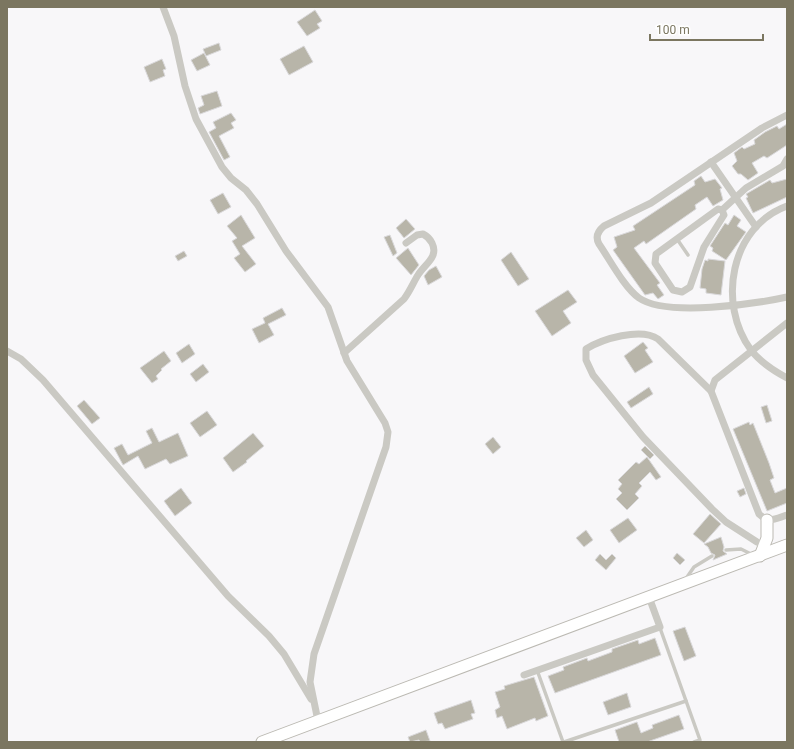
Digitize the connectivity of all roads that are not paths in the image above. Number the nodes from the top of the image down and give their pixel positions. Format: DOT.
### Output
graph roads {
  1 [pos="163,7"];
  2 [pos="787,115"];
  3 [pos="787,158"];
  4 [pos="711,162"];
  5 [pos="785,167"];
  6 [pos="736,197"];
  7 [pos="787,206"];
  8 [pos="722,210"];
  9 [pos="756,227"];
  10 [pos="676,238"];
  11 [pos="406,243"];
  12 [pos="688,255"];
  13 [pos="787,297"];
  14 [pos="733,306"];
  15 [pos="787,323"];
  16 [pos="7,351"];
  17 [pos="752,352"];
  18 [pos="344,353"];
  19 [pos="787,378"];
  20 [pos="711,391"];
  21 [pos="787,515"];
  22 [pos="767,520"];
  23 [pos="757,542"];
  24 [pos="787,545"];
  25 [pos="726,550"];
  26 [pos="712,556"];
  27 [pos="758,556"];
  28 [pos="683,585"];
  29 [pos="649,597"];
  30 [pos="660,627"];
  31 [pos="537,670"];
  32 [pos="524,675"];
  33 [pos="686,701"];
  34 [pos="314,705"];
  35 [pos="318,721"];
  36 [pos="262,742"];
  37 [pos="564,742"];
  38 [pos="694,742"];
  1 -- 18 [label="street"];
  2 -- 4 [label="street"];
  3 -- 5 [label="street"];
  4 -- 6 [label="street"];
  4 -- 14 [label="street"];
  5 -- 6 [label="street"];
  6 -- 8 [label="street"];
  6 -- 9 [label="street"];
  7 -- 9 [label="street"];
  8 -- 10 [label="street"];
  8 -- 10 [label="street"];
  9 -- 14 [label="street"];
  10 -- 12 [label="lane"];
  11 -- 18 [label="street"];
  13 -- 14 [label="street"];
  14 -- 17 [label="street"];
  15 -- 17 [label="street"];
  16 -- 34 [label="street"];
  17 -- 19 [label="street"];
  17 -- 20 [label="street"];
  18 -- 34 [label="street"];
  20 -- 22 [label="street"];
  20 -- 23 [label="street"];
  21 -- 22 [label="street"];
  22 -- 27 [label="main road"];
  24 -- 27 [label="main road"];
  25 -- 27 [label="lane"];
  26 -- 28 [label="lane"];
  27 -- 28 [label="main road"];
  28 -- 29 [label="main road"];
  29 -- 30 [label="street"];
  29 -- 35 [label="main road"];
  30 -- 31 [label="street"];
  30 -- 33 [label="lane"];
  31 -- 32 [label="street"];
  31 -- 37 [label="lane"];
  33 -- 37 [label="lane"];
  33 -- 38 [label="lane"];
  34 -- 35 [label="street"];
  35 -- 36 [label="main road"];
}
